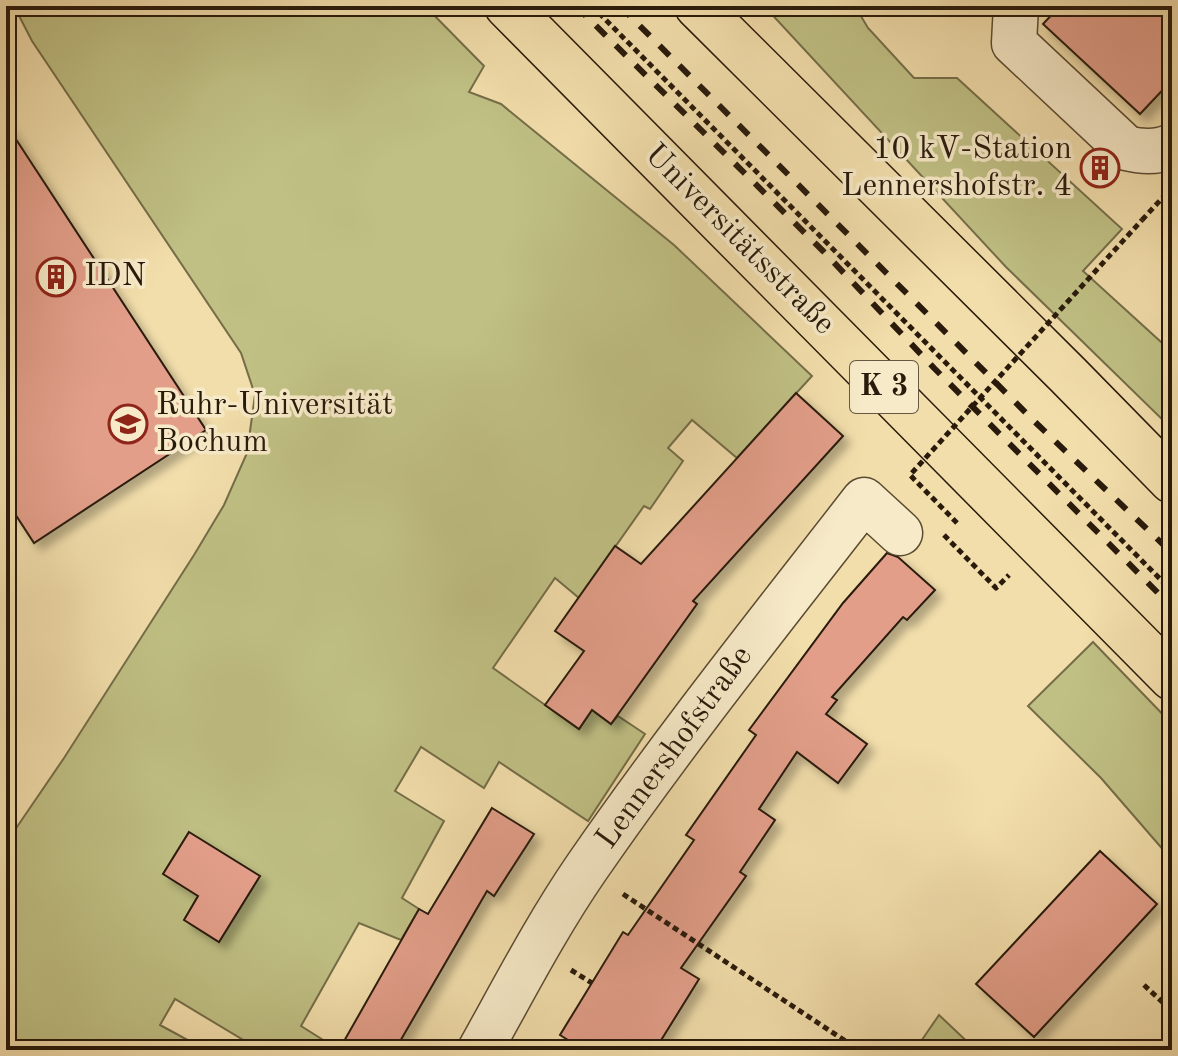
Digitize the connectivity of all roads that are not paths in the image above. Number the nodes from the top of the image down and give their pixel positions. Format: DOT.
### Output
graph roads {
  1 [pos="507,6"];
  2 [pos="697,6"];
  3 [pos="1016,6"];
  4 [pos="1172,146"];
  5 [pos="1172,481"];
  6 [pos="919,531"];
  7 [pos="1172,678"];
  8 [pos="480,1050"];
  1 -- 7 [label="highway, Universitätsstraße / K 3"];
  2 -- 5 [label="highway"];
  3 -- 4 [label="street"];
  6 -- 8 [label="street, Lennershofstraße"];
}
